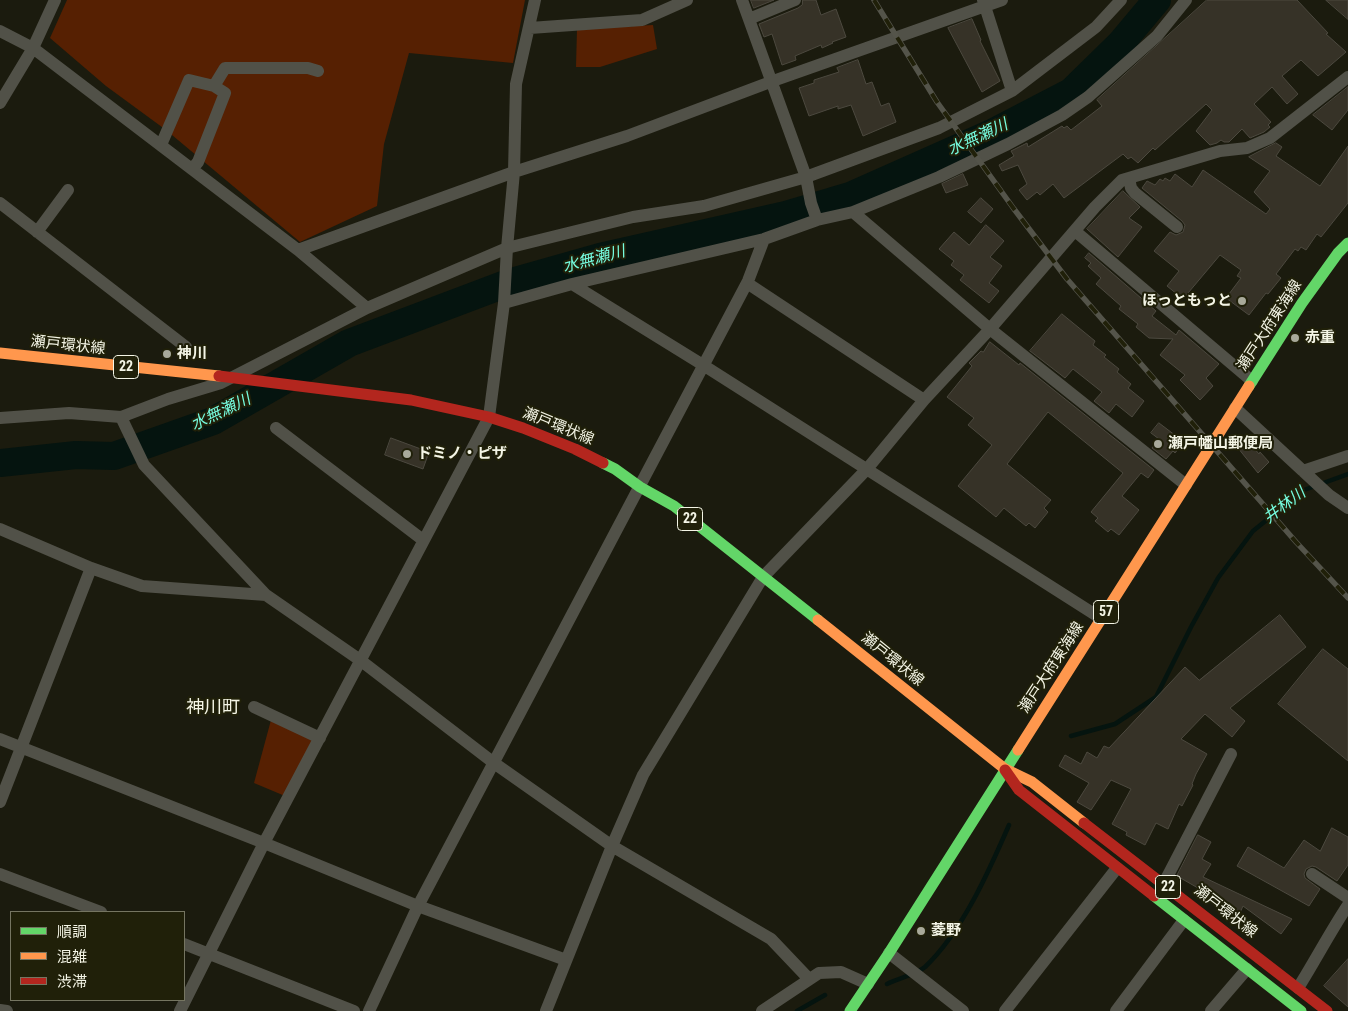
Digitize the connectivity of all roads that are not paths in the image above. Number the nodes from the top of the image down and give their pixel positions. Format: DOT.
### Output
graph roads {
  1 [pos="55,0"];
  2 [pos="535,0"];
  3 [pos="687,0"];
  4 [pos="742,0"];
  5 [pos="796,0"];
  6 [pos="1002,0"];
  7 [pos="1121,0"];
  8 [pos="1186,0"];
  9 [pos="985,3"];
  10 [pos="749,19"];
  11 [pos="530,28"];
  12 [pos="0,31"];
  13 [pos="33,48"];
  14 [pos="318,71"];
  15 [pos="1348,76"];
  16 [pos="772,81"];
  17 [pos="214,86"];
  18 [pos="1012,91"];
  19 [pos="0,103"];
  20 [pos="161,145"];
  21 [pos="192,169"];
  22 [pos="514,172"];
  23 [pos="806,177"];
  24 [pos="1129,178"];
  25 [pos="68,190"];
  26 [pos="0,203"];
  27 [pos="853,212"];
  28 [pos="817,220"];
  29 [pos="1177,227"];
  30 [pos="1075,231"];
  31 [pos="37,232"];
  32 [pos="764,239"];
  33 [pos="1348,243"];
  34 [pos="507,248"];
  35 [pos="298,250"];
  36 [pos="747,283"];
  37 [pos="572,284"];
  38 [pos="504,302"];
  39 [pos="367,308"];
  40 [pos="990,328"];
  41 [pos="186,347"];
  42 [pos="0,353"];
  43 [pos="703,365"];
  44 [pos="233,377"];
  45 [pos="1252,381"];
  46 [pos="924,400"];
  47 [pos="1235,408"];
  48 [pos="121,417"];
  49 [pos="489,417"];
  50 [pos="0,418"];
  51 [pos="276,428"];
  52 [pos="1348,456"];
  53 [pos="867,469"];
  54 [pos="1303,471"];
  55 [pos="1186,486"];
  56 [pos="640,487"];
  57 [pos="1348,508"];
  58 [pos="0,529"];
  59 [pos="423,540"];
  60 [pos="91,568"];
  61 [pos="763,578"];
  62 [pos="266,594"];
  63 [pos="1102,619"];
  64 [pos="360,660"];
  65 [pos="254,707"];
  66 [pos="320,738"];
  67 [pos="0,739"];
  68 [pos="22,748"];
  69 [pos="1231,754"];
  70 [pos="494,763"];
  71 [pos="1005,769"];
  72 [pos="0,802"];
  73 [pos="264,843"];
  74 [pos="612,846"];
  75 [pos="1117,868"];
  76 [pos="0,874"];
  77 [pos="1312,874"];
  78 [pos="1164,883"];
  79 [pos="1348,898"];
  80 [pos="1348,904"];
  81 [pos="418,906"];
  82 [pos="98,911"];
  83 [pos="1184,920"];
  84 [pos="185,944"];
  85 [pos="209,953"];
  86 [pos="889,953"];
  87 [pos="566,960"];
  88 [pos="1247,969"];
  89 [pos="808,979"];
  90 [pos="868,984"];
  91 [pos="1298,988"];
  92 [pos="0,1010"];
  93 [pos="7,1011"];
  94 [pos="180,1011"];
  95 [pos="354,1011"];
  96 [pos="369,1011"];
  97 [pos="546,1011"];
  98 [pos="762,1011"];
  99 [pos="850,1011"];
  100 [pos="963,1011"];
  101 [pos="1005,1011"];
  102 [pos="1116,1011"];
  103 [pos="1211,1011"];
  104 [pos="1301,1011"];
  105 [pos="1327,1011"];
  1 -- 13 [label="street"];
  2 -- 11 [label="street"];
  3 -- 11 [label="street"];
  4 -- 10 [label="street"];
  5 -- 10 [label="street"];
  6 -- 9 [label="street"];
  7 -- 18 [label="street"];
  8 -- 27 [label="street"];
  9 -- 16 [label="street"];
  9 -- 18 [label="street"];
  10 -- 16 [label="street"];
  11 -- 22 [label="street"];
  12 -- 13 [label="street"];
  13 -- 19 [label="street"];
  13 -- 20 [label="street"];
  14 -- 17 [label="street"];
  15 -- 24 [label="street"];
  16 -- 22 [label="street"];
  16 -- 23 [label="street"];
  17 -- 20 [label="street"];
  17 -- 21 [label="street"];
  18 -- 23 [label="street"];
  20 -- 21 [label="street"];
  21 -- 35 [label="street"];
  22 -- 34 [label="street"];
  22 -- 35 [label="street"];
  23 -- 28 [label="street"];
  23 -- 34 [label="street"];
  24 -- 29 [label="street"];
  24 -- 30 [label="street"];
  25 -- 31 [label="street"];
  26 -- 31 [label="street"];
  27 -- 28 [label="street"];
  27 -- 40 [label="street"];
  28 -- 32 [label="street"];
  30 -- 40 [label="street"];
  30 -- 45 [label="street"];
  31 -- 41 [label="street"];
  32 -- 36 [label="street"];
  32 -- 37 [label="street"];
  33 -- 45 [label="main road, 瀬戸大府東海線 / 57"];
  34 -- 38 [label="street"];
  34 -- 39 [label="street"];
  35 -- 39 [label="street"];
  36 -- 43 [label="street"];
  36 -- 46 [label="street"];
  37 -- 38 [label="street"];
  37 -- 43 [label="street"];
  38 -- 49 [label="street"];
  39 -- 44 [label="street"];
  40 -- 46 [label="street"];
  40 -- 55 [label="street"];
  42 -- 44 [label="main road, 瀬戸環状線 / 22"];
  43 -- 53 [label="street"];
  43 -- 56 [label="street"];
  44 -- 48 [label="street"];
  44 -- 49 [label="main road, 瀬戸環状線 / 22"];
  45 -- 47 [label="main road, 瀬戸大府東海線 / 57"];
  46 -- 53 [label="street"];
  47 -- 54 [label="street"];
  47 -- 55 [label="main road, 瀬戸大府東海線 / 57"];
  48 -- 50 [label="street"];
  48 -- 62 [label="street"];
  49 -- 56 [label="main road, 瀬戸環状線 / 22"];
  49 -- 59 [label="street"];
  51 -- 59 [label="street"];
  52 -- 54 [label="street"];
  53 -- 61 [label="street"];
  53 -- 63 [label="street"];
  54 -- 57 [label="street"];
  55 -- 63 [label="main road, 瀬戸大府東海線 / 57"];
  56 -- 61 [label="main road, 瀬戸環状線 / 22"];
  56 -- 70 [label="street"];
  58 -- 60 [label="street"];
  59 -- 64 [label="street"];
  60 -- 62 [label="street"];
  60 -- 68 [label="street"];
  61 -- 71 [label="main road, 瀬戸環状線 / 22"];
  61 -- 74 [label="street"];
  62 -- 64 [label="street"];
  63 -- 71 [label="main road, 瀬戸大府東海線 / 57"];
  64 -- 66 [label="street"];
  64 -- 70 [label="street"];
  65 -- 66 [label="street"];
  66 -- 73 [label="street"];
  67 -- 68 [label="street"];
  68 -- 72 [label="street"];
  68 -- 73 [label="street"];
  69 -- 78 [label="street"];
  70 -- 74 [label="street"];
  70 -- 81 [label="street"];
  71 -- 75 [label="main road, 瀬戸環状線 / 22"];
  71 -- 78 [label="main road, 瀬戸環状線 / 22"];
  71 -- 86 [label="main road, 瀬戸大府東海線 / 57"];
  73 -- 81 [label="street"];
  73 -- 85 [label="street"];
  74 -- 87 [label="street"];
  74 -- 89 [label="street"];
  75 -- 83 [label="main road, 瀬戸環状線 / 22"];
  75 -- 101 [label="street"];
  76 -- 82 [label="street"];
  77 -- 79 [label="street"];
  78 -- 91 [label="main road, 瀬戸環状線 / 22"];
  80 -- 91 [label="street"];
  81 -- 87 [label="street"];
  81 -- 96 [label="street"];
  83 -- 88 [label="main road, 瀬戸環状線 / 22"];
  83 -- 102 [label="street"];
  84 -- 85 [label="street"];
  85 -- 94 [label="street"];
  85 -- 95 [label="street"];
  86 -- 90 [label="main road, 瀬戸大府東海線 / 57"];
  86 -- 100 [label="street"];
  87 -- 97 [label="street"];
  88 -- 103 [label="street"];
  88 -- 104 [label="main road, 瀬戸環状線 / 22"];
  89 -- 90 [label="street"];
  89 -- 98 [label="street"];
  90 -- 99 [label="main road, 瀬戸大府東海線 / 57"];
  91 -- 105 [label="main road, 瀬戸環状線 / 22"];
  92 -- 93 [label="street"];
}
